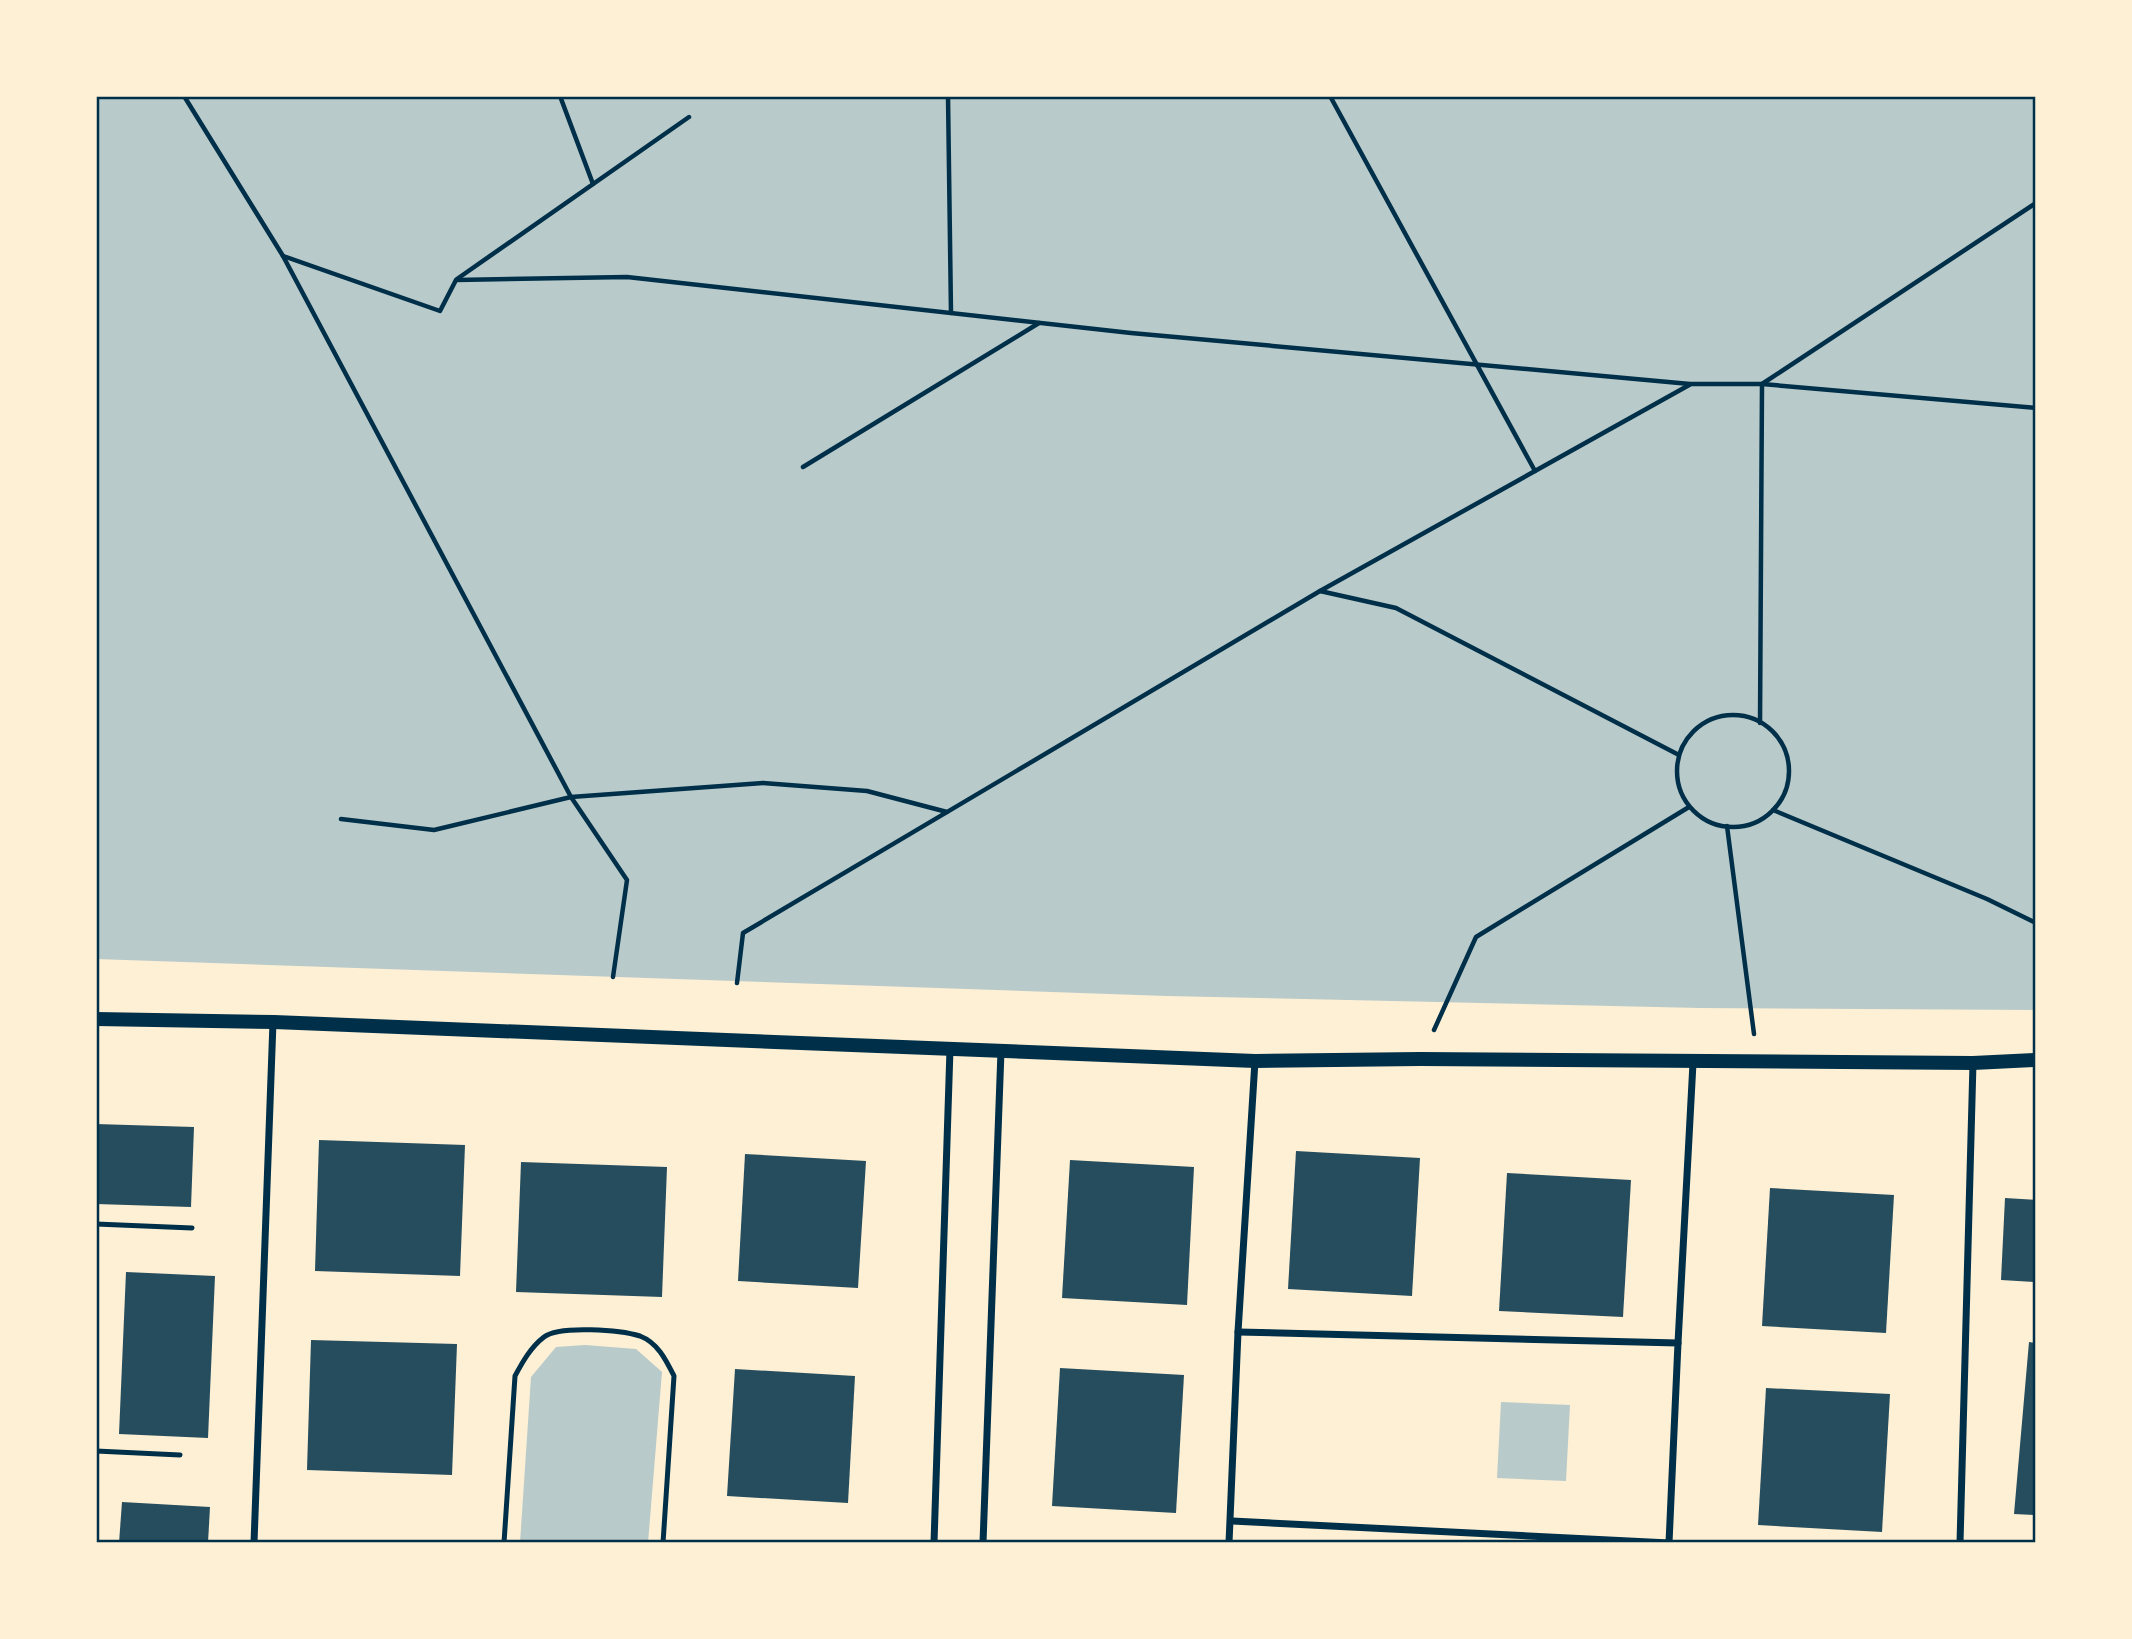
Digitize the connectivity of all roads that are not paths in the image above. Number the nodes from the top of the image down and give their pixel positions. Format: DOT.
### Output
graph roads {
  1 [pos="96,1019"];
  2 [pos="274,1022"];
  3 [pos="950,1048"];
  4 [pos="1001,1051"];
  5 [pos="2036,1060"];
  6 [pos="1255,1061"];
  7 [pos="1693,1063"];
  8 [pos="1973,1063"];
  9 [pos="96,1224"];
  10 [pos="192,1228"];
  11 [pos="1238,1332"];
  12 [pos="1678,1343"];
  13 [pos="96,1451"];
  14 [pos="180,1455"];
  15 [pos="1232,1521"];
  16 [pos="254,1543"];
  17 [pos="504,1543"];
  18 [pos="663,1543"];
  19 [pos="934,1543"];
  20 [pos="983,1543"];
  21 [pos="1229,1543"];
  22 [pos="1669,1543"];
  23 [pos="1960,1543"];
  1 -- 2 [label="main road"];
  2 -- 3 [label="main road"];
  2 -- 16 [label="street"];
  3 -- 4 [label="main road"];
  3 -- 19 [label="street"];
  4 -- 6 [label="main road"];
  4 -- 20 [label="street"];
  5 -- 8 [label="main road"];
  6 -- 7 [label="main road"];
  6 -- 11 [label="street"];
  7 -- 8 [label="main road"];
  7 -- 12 [label="street"];
  8 -- 23 [label="street"];
  9 -- 10 [label="lane"];
  11 -- 12 [label="street"];
  11 -- 15 [label="street"];
  12 -- 22 [label="street"];
  13 -- 14 [label="lane"];
  15 -- 21 [label="street"];
  15 -- 22 [label="street"];
  17 -- 18 [label="lane"];
}
